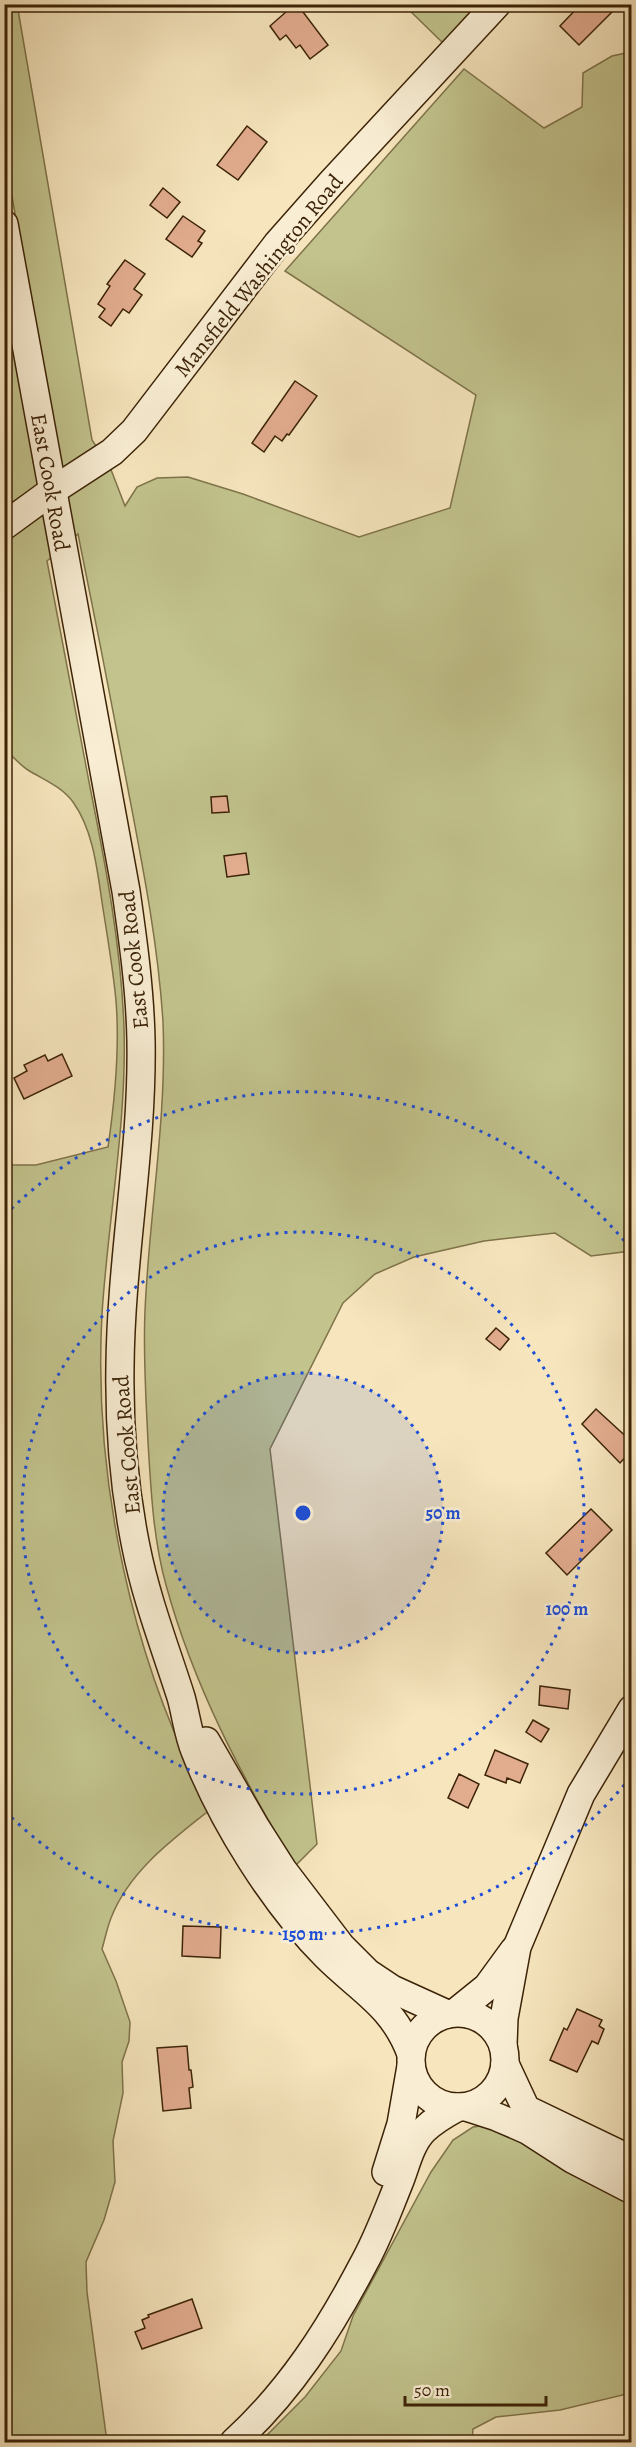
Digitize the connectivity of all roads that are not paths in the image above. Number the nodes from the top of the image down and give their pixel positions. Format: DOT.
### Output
graph roads {
  1 [pos="497,4"];
  2 [pos="4,224"];
  3 [pos="52,490"];
  4 [pos="4,526"];
  5 [pos="181,1699"];
  6 [pos="632,1709"];
  7 [pos="517,1947"];
  8 [pos="452,2013"];
  9 [pos="504,2055"];
  10 [pos="411,2060"];
  11 [pos="462,2107"];
  12 [pos="632,2160"];
  13 [pos="632,2190"];
  14 [pos="366,2261"];
  15 [pos="234,2442"];
  1 -- 3 [label="main road, Mansfield Washington Road"];
  2 -- 3 [label="main road, East Cook Road"];
  3 -- 4 [label="main road, Mansfield Washington Road"];
  3 -- 5 [label="main road, East Cook Road"];
  5 -- 8 [label="main road, East Cook Road"];
  5 -- 10 [label="main road, East Cook Road"];
  6 -- 7 [label="main road"];
  7 -- 8 [label="main road"];
  7 -- 9 [label="main road"];
  8 -- 9 [label="main road"];
  8 -- 10 [label="main road"];
  9 -- 11 [label="main road"];
  9 -- 12 [label="main road"];
  10 -- 11 [label="main road"];
  10 -- 14 [label="main road"];
  11 -- 13 [label="main road"];
  11 -- 14 [label="main road"];
  14 -- 15 [label="main road"];
}
